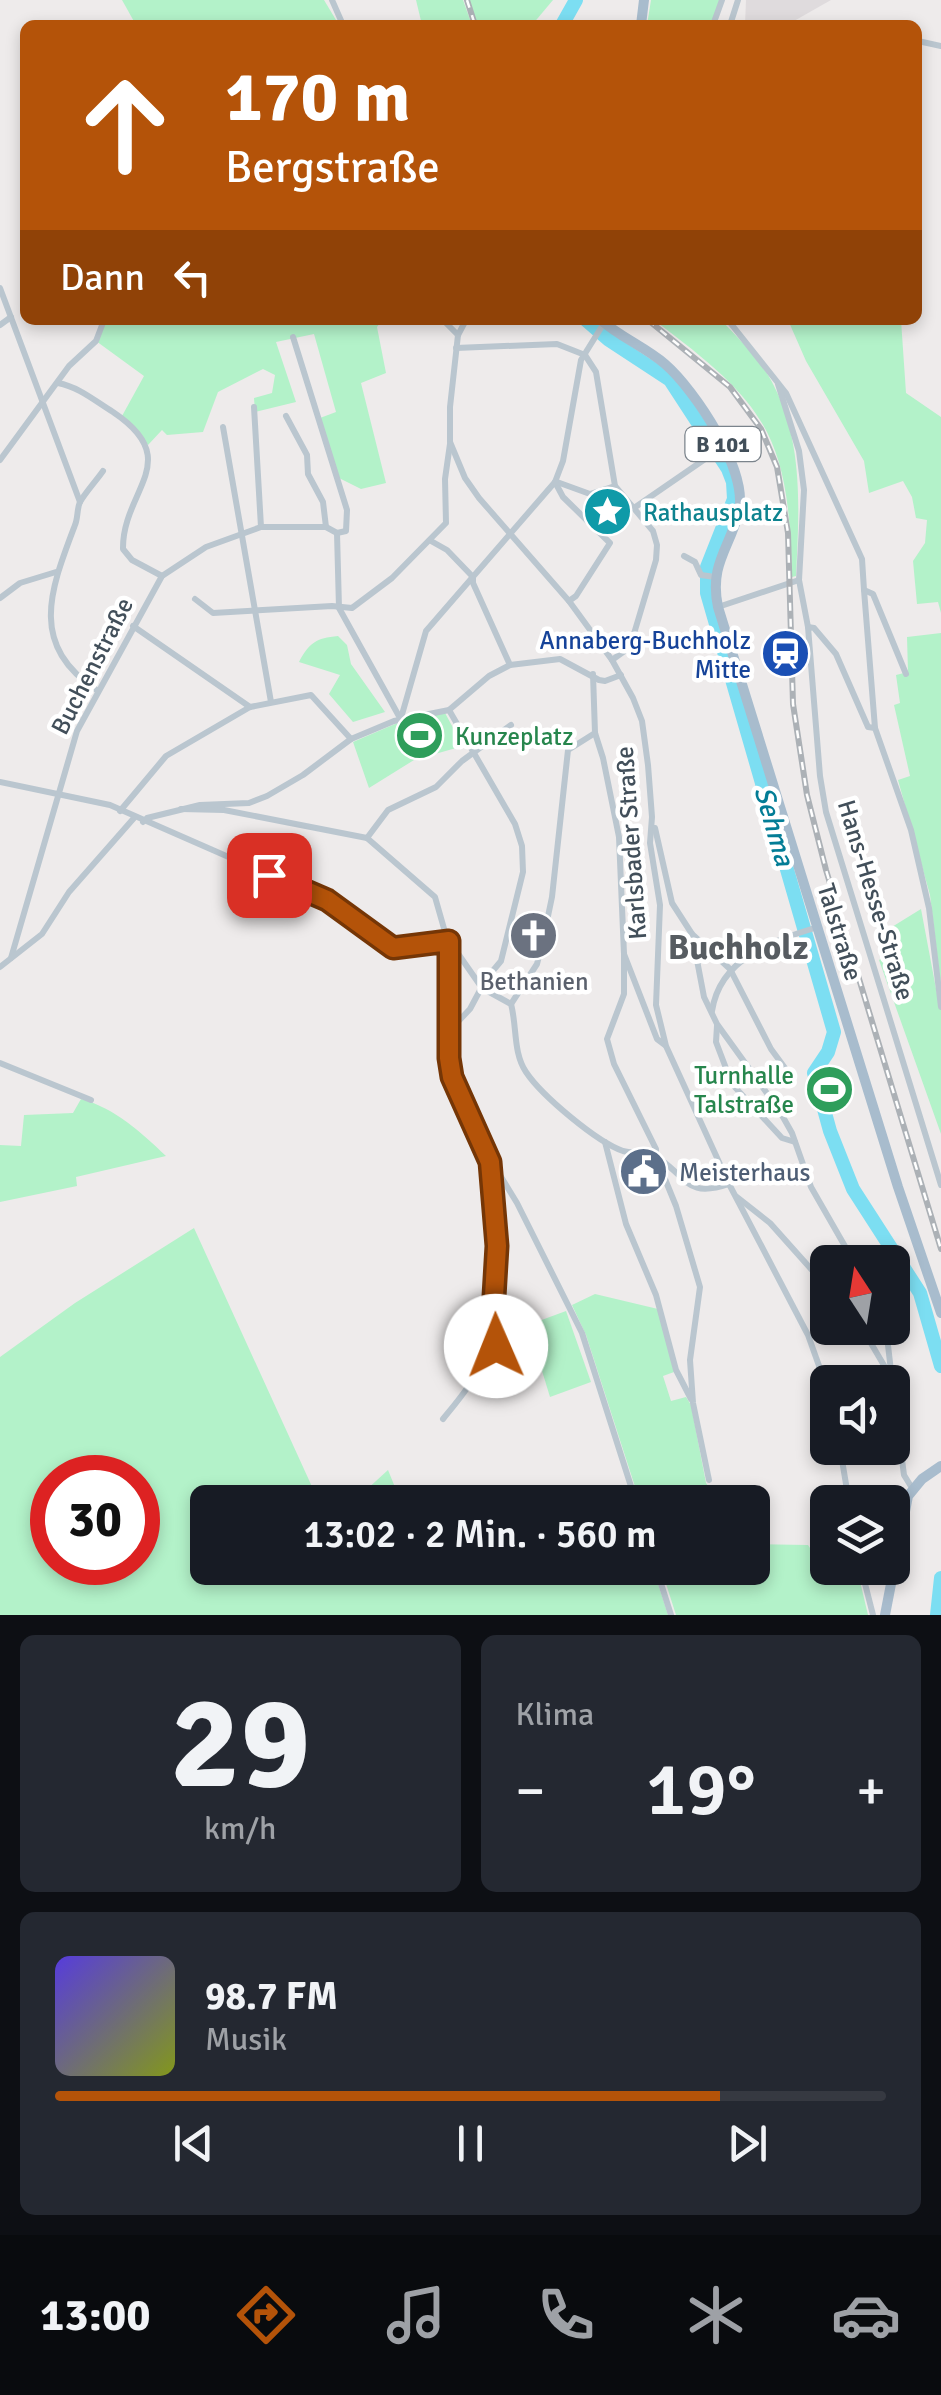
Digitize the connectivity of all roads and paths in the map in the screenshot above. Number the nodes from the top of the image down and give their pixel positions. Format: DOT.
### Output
graph roads {
  1 [pos="0,288"];
  2 [pos="11,317"];
  3 [pos="0,325"];
  4 [pos="102,325"];
  5 [pos="448,325"];
  6 [pos="463,325"];
  7 [pos="602,325"];
  8 [pos="604,325"];
  9 [pos="733,325"];
  10 [pos="458,335"];
  11 [pos="293,337"];
  12 [pos="456,348"];
  13 [pos="585,354"];
  14 [pos="58,383"];
  15 [pos="778,384"];
  16 [pos="44,402"];
  17 [pos="254,407"];
  18 [pos="286,416"];
  19 [pos="223,427"];
  20 [pos="450,442"];
  21 [pos="722,447"];
  22 [pos="0,460"];
  23 [pos="103,471"];
  24 [pos="555,482"];
  25 [pos="614,486"];
  26 [pos="80,502"];
  27 [pos="634,508"];
  28 [pos="261,527"];
  29 [pos="326,527"];
  30 [pos="240,533"];
  31 [pos="336,533"];
  32 [pos="510,536"];
  33 [pos="431,541"];
  34 [pos="684,556"];
  35 [pos="56,572"];
  36 [pos="162,576"];
  37 [pos="709,576"];
  38 [pos="473,577"];
  39 [pos="799,580"];
  40 [pos="864,590"];
  41 [pos="0,598"];
  42 [pos="195,599"];
  43 [pos="569,601"];
  44 [pos="718,607"];
  45 [pos="339,608"];
  46 [pos="253,612"];
  47 [pos="133,626"];
  48 [pos="808,627"];
  49 [pos="612,660"];
  50 [pos="510,666"];
  51 [pos="593,674"];
  52 [pos="906,674"];
  53 [pos="621,675"];
  54 [pos="98,691"];
  55 [pos="271,702"];
  56 [pos="250,707"];
  57 [pos="449,710"];
  58 [pos="401,719"];
  59 [pos="511,724"];
  60 [pos="875,728"];
  61 [pos="594,733"];
  62 [pos="352,738"];
  63 [pos="472,753"];
  64 [pos="0,782"];
  65 [pos="58,794"];
  66 [pos="181,809"];
  67 [pos="120,811"];
  68 [pos="652,817"];
  69 [pos="134,818"];
  70 [pos="143,822"];
  71 [pos="367,838"];
  72 [pos="815,928"];
  73 [pos="692,934"];
  74 [pos="449,941"];
  75 [pos="624,954"];
  76 [pos="11,958"];
  77 [pos="0,968"];
  78 [pos="730,969"];
  79 [pos="482,988"];
  80 [pos="511,1004"];
  81 [pos="941,1006"];
  82 [pos="712,1012"];
  83 [pos="717,1024"];
  84 [pos="451,1029"];
  85 [pos="666,1046"];
  86 [pos="0,1064"];
  87 [pos="793,1079"];
  88 [pos="91,1100"];
  89 [pos="605,1141"];
  90 [pos="795,1142"];
  91 [pos="656,1158"];
  92 [pos="490,1162"];
  93 [pos="729,1184"];
  94 [pos="941,1185"];
  95 [pos="736,1196"];
  96 [pos="845,1245"];
  97 [pos="810,1268"];
  98 [pos="941,1313"];
  99 [pos="492,1330"];
  100 [pos="819,1365"];
  101 [pos="505,1374"];
  102 [pos="693,1402"];
  103 [pos="443,1419"];
  104 [pos="903,1465"];
  105 [pos="936,1470"];
  106 [pos="708,1480"];
  107 [pos="631,1485"];
  108 [pos="912,1488"];
  109 [pos="661,1585"];
  110 [pos="866,1585"];
  111 [pos="671,1615"];
  112 [pos="874,1615"];
  113 [pos="885,1615"];
  1 -- 2 [label="street"];
  2 -- 3 [label="street"];
  2 -- 16 [label="street"];
  4 -- 14 [label="street"];
  5 -- 10 [label="street"];
  6 -- 10 [label="street, Karlsbader Straße"];
  7 -- 13 [label="street"];
  8 -- 21 [label="main road, Talstraße / B 101"];
  9 -- 15 [label="street"];
  10 -- 12 [label="street, Karlsbader Straße"];
  11 -- 31 [label="street"];
  12 -- 13 [label="street"];
  12 -- 20 [label="street, Karlsbader Straße"];
  13 -- 24 [label="street"];
  13 -- 25 [label="street"];
  14 -- 16 [label="street"];
  14 -- 36 [label="street"];
  15 -- 39 [label="street, Hans-Hesse-Straße"];
  15 -- 40 [label="street"];
  16 -- 22 [label="street"];
  16 -- 26 [label="street"];
  17 -- 28 [label="street"];
  18 -- 29 [label="street"];
  19 -- 30 [label="street"];
  20 -- 32 [label="street, Karlsbader Straße"];
  20 -- 33 [label="street"];
  21 -- 27 [label="street"];
  21 -- 37 [label="main road, Talstraße / B 101"];
  23 -- 26 [label="street"];
  24 -- 25 [label="street"];
  24 -- 32 [label="street"];
  24 -- 43 [label="street"];
  25 -- 27 [label="street"];
  26 -- 35 [label="street"];
  27 -- 49 [label="street"];
  28 -- 29 [label="street, Buchenstraße"];
  28 -- 30 [label="street, Buchenstraße"];
  29 -- 31 [label="street"];
  30 -- 36 [label="street, Buchenstraße"];
  30 -- 46 [label="street"];
  31 -- 45 [label="street"];
  32 -- 38 [label="street"];
  32 -- 43 [label="street, Karlsbader Straße"];
  33 -- 38 [label="street"];
  33 -- 45 [label="street"];
  34 -- 37 [label="street"];
  35 -- 41 [label="street"];
  35 -- 54 [label="street"];
  36 -- 47 [label="street, Buchenstraße"];
  37 -- 44 [label="main road, Talstraße / B 101"];
  38 -- 50 [label="street"];
  38 -- 58 [label="street"];
  39 -- 44 [label="street"];
  39 -- 48 [label="street, Hans-Hesse-Straße"];
  40 -- 52 [label="street"];
  40 -- 60 [label="street"];
  42 -- 46 [label="street"];
  43 -- 49 [label="street, Karlsbader Straße"];
  44 -- 72 [label="main road, Talstraße / B 101"];
  45 -- 46 [label="street"];
  45 -- 58 [label="street"];
  46 -- 55 [label="street"];
  47 -- 54 [label="street, Buchenstraße"];
  47 -- 56 [label="street"];
  48 -- 60 [label="street"];
  48 -- 94 [label="street, Hans-Hesse-Straße"];
  49 -- 53 [label="street, Karlsbader Straße"];
  50 -- 51 [label="street"];
  50 -- 57 [label="street"];
  51 -- 53 [label="street"];
  51 -- 61 [label="street"];
  53 -- 68 [label="street, Karlsbader Straße"];
  54 -- 65 [label="street, Buchenstraße"];
  55 -- 56 [label="street"];
  55 -- 62 [label="street"];
  56 -- 67 [label="street"];
  57 -- 58 [label="street"];
  57 -- 63 [label="street"];
  58 -- 62 [label="street"];
  59 -- 63 [label="street"];
  60 -- 81 [label="street"];
  61 -- 75 [label="street"];
  61 -- 80 [label="street"];
  62 -- 66 [label="street"];
  63 -- 71 [label="street"];
  63 -- 79 [label="street"];
  64 -- 65 [label="street"];
  65 -- 67 [label="street"];
  65 -- 76 [label="street, Buchenstraße"];
  66 -- 70 [label="street"];
  66 -- 71 [label="street"];
  67 -- 69 [label="street"];
  68 -- 73 [label="street"];
  68 -- 85 [label="street, Karlsbader Straße"];
  69 -- 70 [label="street"];
  69 -- 76 [label="street"];
  70 -- 74 [label="street"];
  71 -- 74 [label="street"];
  72 -- 78 [label="street"];
  72 -- 98 [label="main road, Talstraße / B 101"];
  73 -- 78 [label="street"];
  73 -- 82 [label="street"];
  74 -- 79 [label="street"];
  74 -- 84 [label="street"];
  75 -- 85 [label="street"];
  75 -- 91 [label="street"];
  76 -- 77 [label="street"];
  78 -- 82 [label="street"];
  78 -- 87 [label="street"];
  79 -- 80 [label="street"];
  79 -- 84 [label="street"];
  80 -- 89 [label="street"];
  82 -- 83 [label="street"];
  83 -- 90 [label="street"];
  83 -- 90 [label="street"];
  84 -- 92 [label="street"];
  85 -- 93 [label="street, Karlsbader Straße"];
  86 -- 88 [label="street"];
  89 -- 91 [label="street"];
  89 -- 102 [label="street"];
  90 -- 96 [label="street"];
  91 -- 93 [label="street"];
  91 -- 102 [label="street"];
  92 -- 99 [label="street"];
  92 -- 107 [label="street"];
  93 -- 95 [label="street, Karlsbader Straße"];
  95 -- 97 [label="street"];
  95 -- 100 [label="street, Karlsbader Straße"];
  99 -- 101 [label="street"];
  99 -- 103 [label="street"];
  102 -- 106 [label="street"];
  104 -- 108 [label="street"];
  105 -- 108 [label="main road"];
  108 -- 113 [label="main road"];
  109 -- 111 [label="street"];
  110 -- 112 [label="street"];
}
